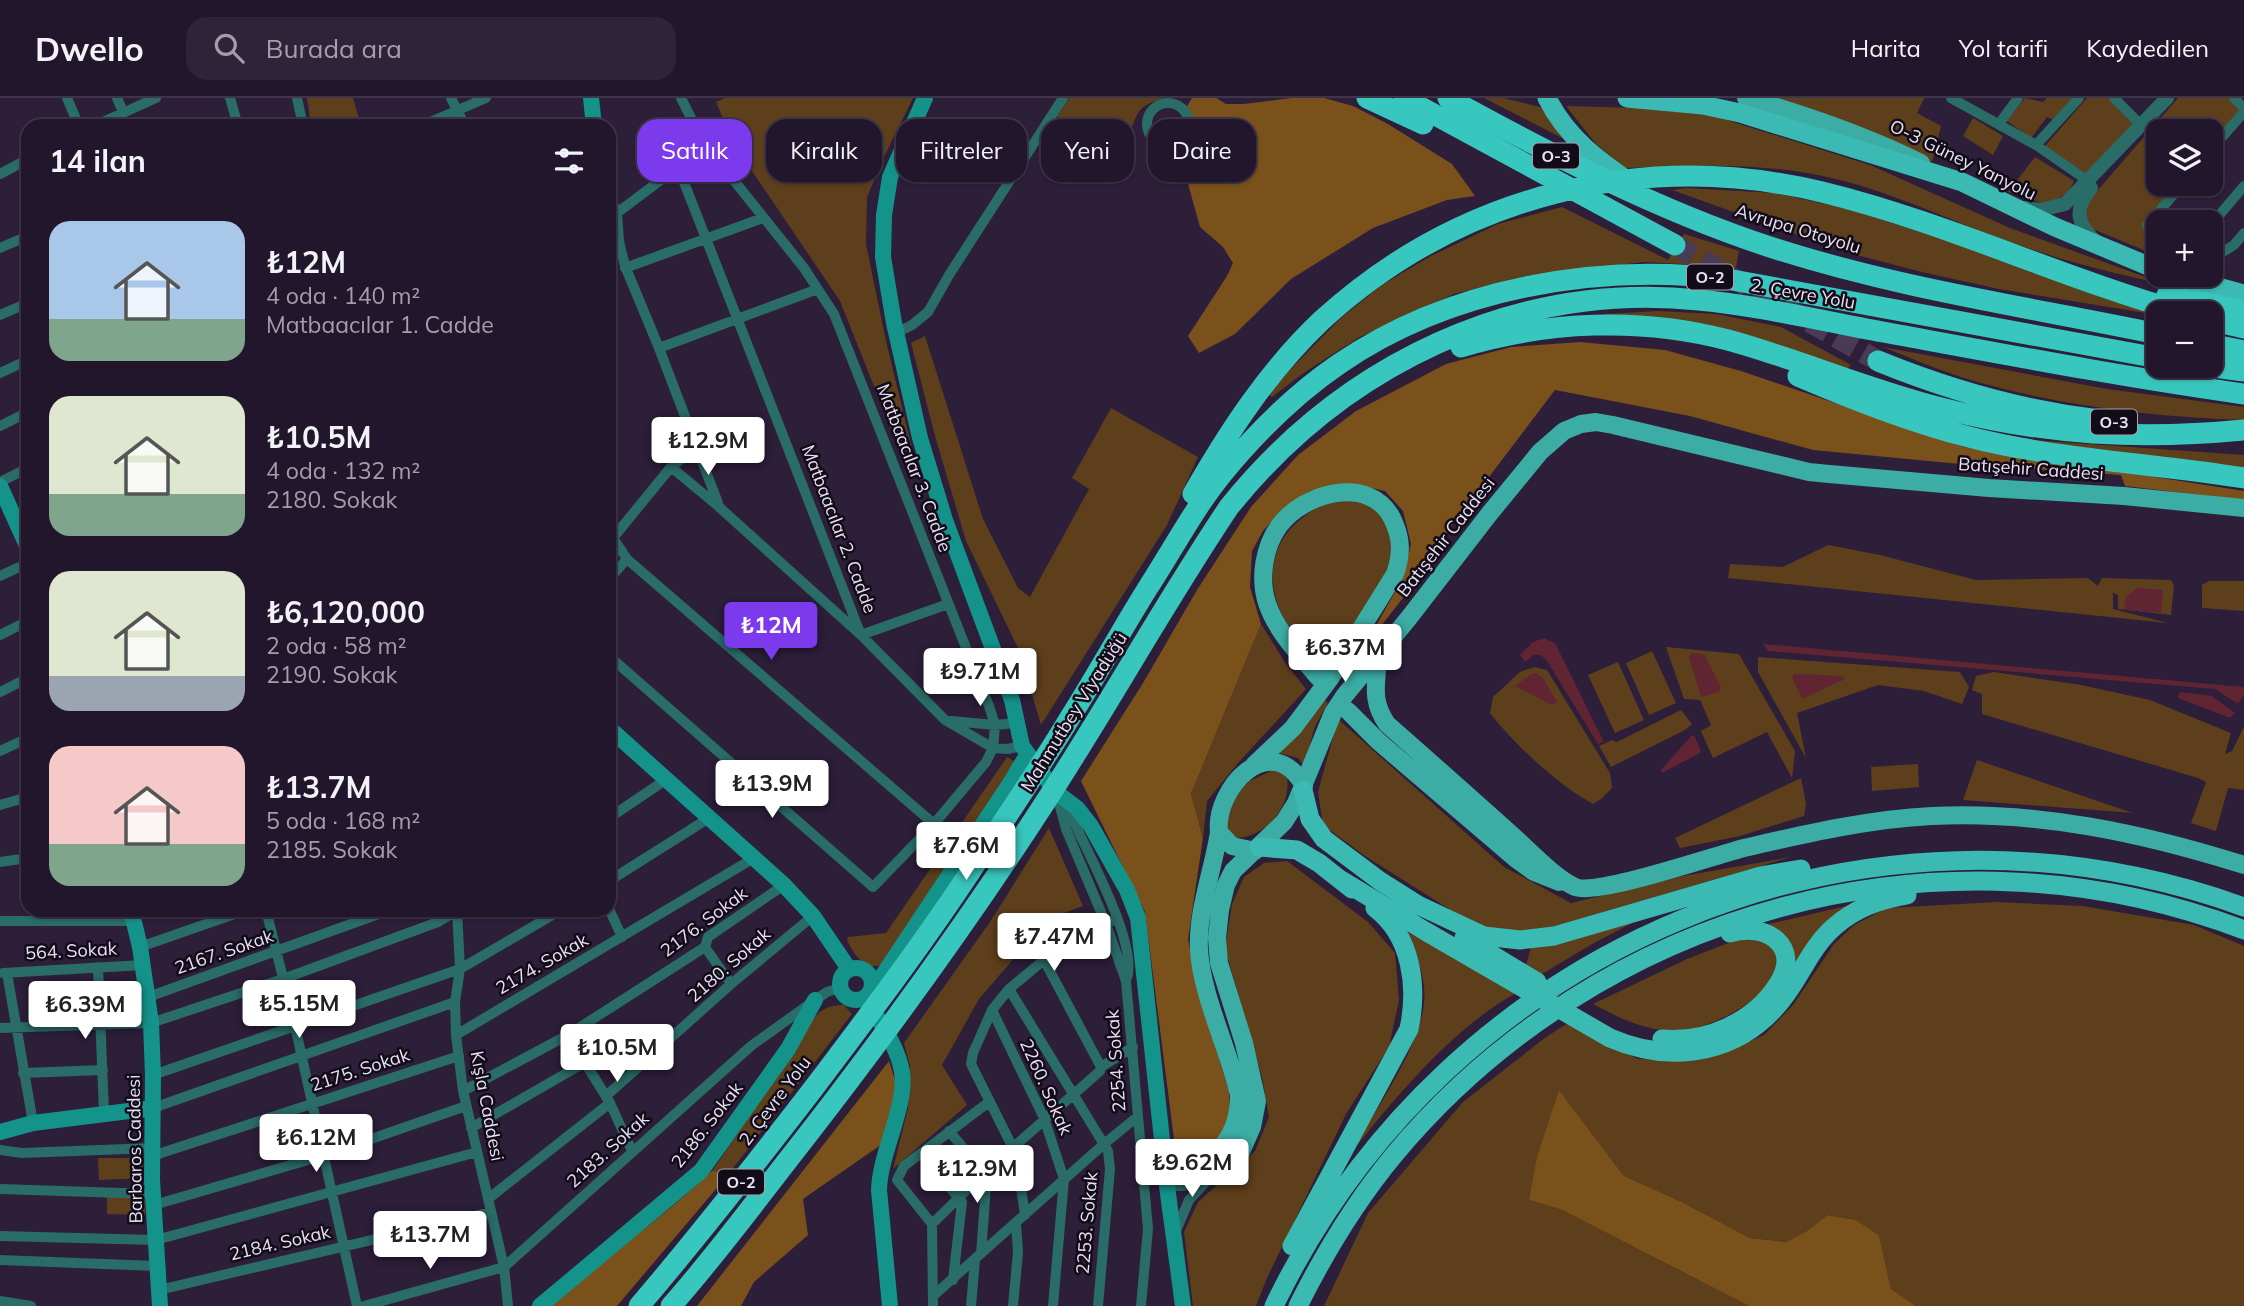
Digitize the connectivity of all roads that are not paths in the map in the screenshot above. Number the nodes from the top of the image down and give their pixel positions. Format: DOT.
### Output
graph roads {
  1 [pos="67,98"];
  2 [pos="117,98"];
  3 [pos="156,98"];
  4 [pos="230,98"];
  5 [pos="297,98"];
  6 [pos="451,98"];
  7 [pos="486,98"];
  8 [pos="591,98"];
  9 [pos="681,98"];
  10 [pos="925,98"];
  11 [pos="1063,98"];
  12 [pos="1367,98"];
  13 [pos="1404,98"];
  14 [pos="1448,98"];
  15 [pos="1627,98"];
  16 [pos="1746,98"];
  17 [pos="2018,98"];
  18 [pos="2079,98"];
  19 [pos="2115,98"];
  20 [pos="2167,98"];
  21 [pos="2175,98"];
  22 [pos="2234,98"];
  23 [pos="1953,99"];
  24 [pos="1548,101"];
  25 [pos="2244,110"];
  26 [pos="123,112"];
  27 [pos="457,112"];
  28 [pos="76,119"];
  29 [pos="108,119"];
  30 [pos="236,119"];
  31 [pos="302,119"];
  32 [pos="439,119"];
  33 [pos="461,119"];
  34 [pos="593,119"];
  35 [pos="692,119"];
  36 [pos="1999,124"];
  37 [pos="2141,125"];
  38 [pos="2223,135"];
  39 [pos="2036,145"];
  40 [pos="21,163"];
  41 [pos="0,174"];
  42 [pos="2088,181"];
  43 [pos="658,182"];
  44 [pos="684,182"];
  45 [pos="735,182"];
  46 [pos="1962,182"];
  47 [pos="1544,185"];
  48 [pos="2244,186"];
  49 [pos="2172,196"];
  50 [pos="2004,202"];
  51 [pos="1666,208"];
  52 [pos="2160,210"];
  53 [pos="2223,211"];
  54 [pos="617,213"];
  55 [pos="763,218"];
  56 [pos="2244,233"];
  57 [pos="706,238"];
  58 [pos="21,239"];
  59 [pos="1675,245"];
  60 [pos="1986,245"];
  61 [pos="0,248"];
  62 [pos="2102,248"];
  63 [pos="2223,252"];
  64 [pos="2146,265"];
  65 [pos="625,268"];
  66 [pos="2223,287"];
  67 [pos="818,289"];
  68 [pos="2244,294"];
  69 [pos="2150,301"];
  70 [pos="21,306"];
  71 [pos="2244,311"];
  72 [pos="0,315"];
  73 [pos="738,319"];
  74 [pos="2223,323"];
  75 [pos="2244,328"];
  76 [pos="2146,329"];
  77 [pos="896,333"];
  78 [pos="1703,335"];
  79 [pos="2223,338"];
  80 [pos="2244,341"];
  81 [pos="2223,347"];
  82 [pos="659,348"];
  83 [pos="2244,351"];
  84 [pos="2146,356"];
  85 [pos="1878,360"];
  86 [pos="21,362"];
  87 [pos="2223,368"];
  88 [pos="2244,371"];
  89 [pos="0,373"];
  90 [pos="1364,382"];
  91 [pos="2244,394"];
  92 [pos="21,416"];
  93 [pos="0,426"];
  94 [pos="2244,430"];
  95 [pos="697,447"];
  96 [pos="671,467"];
  97 [pos="21,472"];
  98 [pos="2244,478"];
  99 [pos="0,484"];
  100 [pos="718,506"];
  101 [pos="2244,508"];
  102 [pos="13,513"];
  103 [pos="21,532"];
  104 [pos="616,534"];
  105 [pos="1177,534"];
  106 [pos="616,542"];
  107 [pos="1201,548"];
  108 [pos="627,559"];
  109 [pos="21,566"];
  110 [pos="616,571"];
  111 [pos="0,576"];
  112 [pos="948,604"];
  113 [pos="21,624"];
  114 [pos="0,635"];
  115 [pos="861,635"];
  116 [pos="1378,656"];
  117 [pos="616,662"];
  118 [pos="1318,677"];
  119 [pos="21,682"];
  120 [pos="0,692"];
  121 [pos="1348,711"];
  122 [pos="945,720"];
  123 [pos="1016,723"];
  124 [pos="995,725"];
  125 [pos="21,741"];
  126 [pos="616,744"];
  127 [pos="993,748"];
  128 [pos="1024,750"];
  129 [pos="0,751"];
  130 [pos="1254,765"];
  131 [pos="667,779"];
  132 [pos="1304,788"];
  133 [pos="1056,792"];
  134 [pos="21,799"];
  135 [pos="0,805"];
  136 [pos="616,813"];
  137 [pos="709,818"];
  138 [pos="934,824"];
  139 [pos="1219,832"];
  140 [pos="1257,849"];
  141 [pos="754,858"];
  142 [pos="21,859"];
  143 [pos="0,862"];
  144 [pos="2244,865"];
  145 [pos="1854,870"];
  146 [pos="616,877"];
  147 [pos="1991,880"];
  148 [pos="1343,881"];
  149 [pos="784,885"];
  150 [pos="1576,888"];
  151 [pos="1418,905"];
  152 [pos="2244,907"];
  153 [pos="813,916"];
  154 [pos="59,917"];
  155 [pos="132,917"];
  156 [pos="226,917"];
  157 [pos="268,917"];
  158 [pos="371,917"];
  159 [pos="446,917"];
  160 [pos="457,917"];
  161 [pos="549,917"];
  162 [pos="613,917"];
  163 [pos="0,921"];
  164 [pos="1112,921"];
  165 [pos="2244,930"];
  166 [pos="622,937"];
  167 [pos="140,947"];
  168 [pos="705,947"];
  169 [pos="275,952"];
  170 [pos="1648,957"];
  171 [pos="1044,960"];
  172 [pos="143,965"];
  173 [pos="98,967"];
  174 [pos="460,969"];
  175 [pos="849,970"];
  176 [pos="3,973"];
  177 [pos="283,979"];
  178 [pos="1521,980"];
  179 [pos="731,984"];
  180 [pos="840,988"];
  181 [pos="1009,989"];
  182 [pos="870,991"];
  183 [pos="148,997"];
  184 [pos="814,1000"];
  185 [pos="455,1002"];
  186 [pos="992,1010"];
  187 [pos="151,1023"];
  188 [pos="1596,1023"];
  189 [pos="101,1024"];
  190 [pos="295,1026"];
  191 [pos="16,1027"];
  192 [pos="0,1028"];
  193 [pos="456,1035"];
  194 [pos="568,1035"];
  195 [pos="1133,1046"];
  196 [pos="840,1054"];
  197 [pos="301,1056"];
  198 [pos="458,1056"];
  199 [pos="584,1063"];
  200 [pos="1101,1067"];
  201 [pos="103,1070"];
  202 [pos="23,1073"];
  203 [pos="153,1075"];
  204 [pos="463,1091"];
  205 [pos="1074,1094"];
  206 [pos="608,1100"];
  207 [pos="989,1102"];
  208 [pos="311,1104"];
  209 [pos="466,1106"];
  210 [pos="153,1108"];
  211 [pos="104,1112"];
  212 [pos="1137,1117"];
  213 [pos="1044,1118"];
  214 [pos="33,1123"];
  215 [pos="471,1128"];
  216 [pos="949,1131"];
  217 [pos="0,1132"];
  218 [pos="1104,1144"];
  219 [pos="1164,1145"];
  220 [pos="1013,1147"];
  221 [pos="0,1150"];
  222 [pos="632,1151"];
  223 [pos="152,1152"];
  224 [pos="477,1152"];
  225 [pos="921,1154"];
  226 [pos="1216,1154"];
  227 [pos="324,1155"];
  228 [pos="984,1172"];
  229 [pos="1213,1174"];
  230 [pos="1064,1179"];
  231 [pos="1167,1186"];
  232 [pos="0,1189"];
  233 [pos="332,1190"];
  234 [pos="959,1198"];
  235 [pos="153,1199"];
  236 [pos="488,1199"];
  237 [pos="491,1212"];
  238 [pos="1025,1215"];
  239 [pos="932,1224"];
  240 [pos="1016,1224"];
  241 [pos="1175,1233"];
  242 [pos="0,1236"];
  243 [pos="156,1240"];
  244 [pos="345,1246"];
  245 [pos="978,1257"];
  246 [pos="0,1260"];
  247 [pos="156,1266"];
  248 [pos="504,1267"];
  249 [pos="953,1280"];
  250 [pos="1283,1288"];
  251 [pos="160,1298"];
  252 [pos="0,1301"];
  253 [pos="933,1301"];
  254 [pos="889,1305"];
  255 [pos="31,1306"];
  256 [pos="357,1306"];
  257 [pos="364,1306"];
  258 [pos="508,1306"];
  259 [pos="540,1306"];
  260 [pos="639,1306"];
  261 [pos="671,1306"];
  262 [pos="971,1306"];
  263 [pos="1013,1306"];
  264 [pos="1053,1306"];
  265 [pos="1098,1306"];
  266 [pos="1141,1306"];
  267 [pos="1183,1306"];
  268 [pos="1275,1306"];
  269 [pos="1298,1306"];
  1 -- 28 [label="street"];
  2 -- 26 [label="street"];
  3 -- 26 [label="street"];
  4 -- 30 [label="street"];
  5 -- 31 [label="street"];
  6 -- 27 [label="street"];
  7 -- 27 [label="street"];
  8 -- 34 [label="main road"];
  9 -- 35 [label="street, Matbaacılar 3. Cadde"];
  10 -- 77 [label="main road"];
  11 -- 77 [label="street"];
  12 -- 47 [label="highway"];
  13 -- 47 [label="highway, O-3"];
  14 -- 51 [label="highway, Avrupa Otoyolu / O-3"];
  15 -- 46 [label="highway"];
  16 -- 46 [label="main road, O-3 Güney Yanyolu"];
  17 -- 36 [label="street"];
  18 -- 39 [label="street"];
  19 -- 37 [label="street"];
  20 -- 37 [label="street"];
  21 -- 62 [label="street"];
  22 -- 25 [label="street"];
  23 -- 36 [label="street"];
  24 -- 51 [label="highway"];
  25 -- 38 [label="street"];
  26 -- 29 [label="street"];
  27 -- 32 [label="street"];
  27 -- 33 [label="street"];
  36 -- 39 [label="street"];
  37 -- 42 [label="street"];
  39 -- 42 [label="street"];
  40 -- 41 [label="street"];
  42 -- 50 [label="street"];
  43 -- 54 [label="street"];
  44 -- 57 [label="street, Matbaacılar 2. Cadde"];
  45 -- 55 [label="street, Matbaacılar 3. Cadde"];
  46 -- 50 [label="highway, O-3 Güney Yanyolu"];
  47 -- 59 [label="highway, O-3"];
  47 -- 60 [label="highway"];
  47 -- 105 [label="highway"];
  48 -- 53 [label="street"];
  49 -- 52 [label="street"];
  50 -- 62 [label="highway, O-3 Güney Yanyolu"];
  51 -- 76 [label="highway, Avrupa Otoyolu / O-3"];
  54 -- 65 [label="street"];
  55 -- 57 [label="street"];
  55 -- 67 [label="street, Matbaacılar 3. Cadde"];
  56 -- 63 [label="street"];
  57 -- 65 [label="street"];
  57 -- 73 [label="street, Matbaacılar 2. Cadde"];
  58 -- 61 [label="street"];
  60 -- 69 [label="highway"];
  60 -- 71 [label="highway"];
  62 -- 64 [label="highway, O-3 Güney Yanyolu"];
  65 -- 82 [label="street"];
  66 -- 68 [label="highway"];
  67 -- 73 [label="street"];
  67 -- 112 [label="street, Matbaacılar 3. Cadde"];
  70 -- 72 [label="street"];
  73 -- 82 [label="street"];
  73 -- 115 [label="street, Matbaacılar 2. Cadde"];
  74 -- 75 [label="highway"];
  77 -- 123 [label="main road"];
  78 -- 90 [label="highway"];
  78 -- 94 [label="highway"];
  78 -- 98 [label="highway"];
  79 -- 80 [label="highway"];
  81 -- 83 [label="highway"];
  82 -- 95 [label="street"];
  84 -- 105 [label="highway, 2. Çevre Yolu / O-2"];
  85 -- 94 [label="highway, O-3"];
  86 -- 89 [label="street"];
  87 -- 88 [label="highway"];
  90 -- 91 [label="highway, 2. Çevre Yolu / O-2"];
  90 -- 107 [label="highway, 2. Çevre Yolu / O-2"];
  92 -- 93 [label="street"];
  95 -- 96 [label="street"];
  95 -- 100 [label="street"];
  96 -- 100 [label="street"];
  96 -- 104 [label="street"];
  97 -- 99 [label="street"];
  99 -- 102 [label="main road"];
  100 -- 115 [label="street"];
  101 -- 116 [label="main road, Batışehir Caddesi"];
  102 -- 103 [label="main road"];
  105 -- 196 [label="highway, Mahmutbey Viyadüğü / O-2"];
  106 -- 108 [label="street"];
  107 -- 261 [label="highway, Mahmutbey Viyadüğü / O-2"];
  108 -- 110 [label="street"];
  108 -- 138 [label="street"];
  109 -- 111 [label="street"];
  112 -- 115 [label="street"];
  112 -- 124 [label="street, Matbaacılar 3. Cadde"];
  113 -- 114 [label="street"];
  115 -- 122 [label="street"];
  116 -- 132 [label="main road, Batışehir Caddesi"];
  116 -- 150 [label="main road"];
  117 -- 138 [label="street, Matbaacılar 3. Cadde"];
  118 -- 121 [label="street"];
  118 -- 130 [label="main road"];
  119 -- 120 [label="street"];
  121 -- 150 [label="main road"];
  122 -- 124 [label="street"];
  122 -- 127 [label="street"];
  123 -- 124 [label="street"];
  123 -- 128 [label="main road"];
  124 -- 127 [label="street, Matbaacılar 3. Cadde"];
  125 -- 129 [label="street"];
  126 -- 131 [label="main road"];
  127 -- 128 [label="street"];
  127 -- 138 [label="street, Matbaacılar 3. Cadde"];
  128 -- 133 [label="main road"];
  128 -- 182 [label="main road"];
  130 -- 132 [label="main road"];
  130 -- 139 [label="main road"];
  131 -- 136 [label="street"];
  131 -- 137 [label="main road"];
  132 -- 140 [label="main road"];
  132 -- 151 [label="highway"];
  133 -- 164 [label="street, 2254. Sokak"];
  133 -- 219 [label="main road"];
  134 -- 135 [label="street"];
  137 -- 141 [label="main road"];
  137 -- 146 [label="street"];
  139 -- 140 [label="main road"];
  139 -- 226 [label="main road"];
  140 -- 148 [label="highway"];
  140 -- 229 [label="main road"];
  141 -- 149 [label="main road"];
  141 -- 166 [label="street, 2174. Sokak"];
  142 -- 143 [label="street"];
  144 -- 150 [label="main road"];
  145 -- 151 [label="highway"];
  145 -- 152 [label="highway"];
  145 -- 250 [label="highway"];
  147 -- 165 [label="highway"];
  147 -- 170 [label="highway"];
  147 -- 188 [label="highway"];
  148 -- 178 [label="highway"];
  148 -- 250 [label="highway"];
  149 -- 153 [label="main road"];
  149 -- 168 [label="street, 2176. Sokak"];
  151 -- 178 [label="highway"];
  153 -- 175 [label="main road"];
  153 -- 179 [label="street, 2180. Sokak"];
  154 -- 163 [label="street"];
  155 -- 167 [label="main road, Barbaros Caddesi"];
  156 -- 167 [label="street"];
  157 -- 169 [label="street"];
  158 -- 169 [label="street, 2167. Sokak"];
  159 -- 177 [label="street"];
  160 -- 174 [label="street, Kışla Caddesi"];
  161 -- 174 [label="street"];
  162 -- 166 [label="street"];
  164 -- 171 [label="street"];
  164 -- 195 [label="street, 2254. Sokak"];
  166 -- 193 [label="street, 2174. Sokak"];
  167 -- 172 [label="main road, Barbaros Caddesi"];
  168 -- 179 [label="street"];
  168 -- 194 [label="street, 2176. Sokak"];
  169 -- 177 [label="street"];
  169 -- 183 [label="street, 2167. Sokak"];
  170 -- 188 [label="highway"];
  170 -- 269 [label="highway"];
  171 -- 181 [label="street"];
  171 -- 200 [label="street"];
  172 -- 173 [label="street, 564. Sokak"];
  172 -- 183 [label="main road, Barbaros Caddesi"];
  173 -- 176 [label="street, 564. Sokak"];
  173 -- 189 [label="street"];
  174 -- 185 [label="street, Kışla Caddesi"];
  174 -- 190 [label="street"];
  175 -- 180 [label="main road"];
  175 -- 182 [label="main road"];
  176 -- 191 [label="street"];
  177 -- 187 [label="street"];
  177 -- 190 [label="street"];
  178 -- 188 [label="highway"];
  179 -- 206 [label="street, 2180. Sokak"];
  180 -- 182 [label="main road"];
  180 -- 184 [label="street, 2183. Sokak"];
  181 -- 186 [label="street"];
  181 -- 205 [label="street"];
  182 -- 254 [label="main road"];
  183 -- 187 [label="main road, Barbaros Caddesi"];
  184 -- 222 [label="street, 2183. Sokak"];
  184 -- 259 [label="main road, 2186. Sokak"];
  185 -- 193 [label="street, Kışla Caddesi"];
  185 -- 197 [label="street"];
  186 -- 207 [label="street"];
  186 -- 213 [label="street, 2260. Sokak"];
  187 -- 189 [label="street"];
  187 -- 203 [label="main road, Barbaros Caddesi"];
  189 -- 191 [label="street"];
  189 -- 201 [label="street"];
  190 -- 197 [label="street"];
  190 -- 203 [label="street"];
  191 -- 192 [label="street"];
  191 -- 202 [label="street"];
  193 -- 198 [label="street, Kışla Caddesi"];
  194 -- 199 [label="street"];
  194 -- 204 [label="street, 2176. Sokak"];
  195 -- 200 [label="street"];
  195 -- 212 [label="street, 2254. Sokak"];
  196 -- 260 [label="highway, 2. Çevre Yolu / O-2"];
  197 -- 208 [label="street"];
  197 -- 210 [label="street"];
  198 -- 204 [label="street, Kışla Caddesi"];
  198 -- 208 [label="street, 2175. Sokak"];
  199 -- 206 [label="street"];
  199 -- 215 [label="street"];
  200 -- 205 [label="street"];
  201 -- 202 [label="street"];
  201 -- 211 [label="street"];
  202 -- 214 [label="street"];
  203 -- 210 [label="main road, Barbaros Caddesi"];
  204 -- 209 [label="street, Kışla Caddesi"];
  205 -- 213 [label="street"];
  205 -- 218 [label="street"];
  206 -- 222 [label="street"];
  206 -- 236 [label="street, 2180. Sokak"];
  207 -- 216 [label="street"];
  207 -- 220 [label="street"];
  208 -- 223 [label="street, 2175. Sokak"];
  208 -- 227 [label="street"];
  209 -- 215 [label="street, Kışla Caddesi"];
  209 -- 227 [label="street"];
  210 -- 211 [label="main road"];
  210 -- 223 [label="main road, Barbaros Caddesi"];
  211 -- 214 [label="main road"];
  212 -- 218 [label="street"];
  212 -- 266 [label="street, 2254. Sokak"];
  213 -- 220 [label="street"];
  213 -- 230 [label="street, 2260. Sokak"];
  214 -- 217 [label="main road"];
  215 -- 224 [label="street, Kışla Caddesi"];
  216 -- 225 [label="street"];
  216 -- 228 [label="street"];
  218 -- 230 [label="street"];
  218 -- 265 [label="street, 2253. Sokak"];
  219 -- 226 [label="street"];
  219 -- 231 [label="main road"];
  220 -- 228 [label="street"];
  220 -- 238 [label="street"];
  221 -- 223 [label="street, 2175. Sokak"];
  222 -- 248 [label="street, 2183. Sokak"];
  223 -- 235 [label="main road, Barbaros Caddesi"];
  224 -- 233 [label="street"];
  224 -- 236 [label="street, Kışla Caddesi"];
  225 -- 234 [label="street"];
  225 -- 239 [label="street"];
  226 -- 231 [label="street"];
  227 -- 233 [label="street"];
  227 -- 235 [label="street"];
  228 -- 234 [label="street"];
  228 -- 245 [label="street"];
  229 -- 231 [label="street"];
  229 -- 241 [label="street"];
  230 -- 238 [label="street"];
  230 -- 264 [label="street"];
  231 -- 241 [label="main road"];
  232 -- 235 [label="street"];
  233 -- 243 [label="street"];
  233 -- 244 [label="street"];
  234 -- 239 [label="street"];
  234 -- 249 [label="street"];
  235 -- 243 [label="main road, Barbaros Caddesi"];
  236 -- 237 [label="street, Kışla Caddesi"];
  237 -- 244 [label="street, 2184. Sokak"];
  237 -- 248 [label="street, Kışla Caddesi"];
  238 -- 240 [label="street"];
  239 -- 253 [label="street"];
  240 -- 245 [label="street"];
  240 -- 263 [label="street"];
  241 -- 267 [label="main road"];
  242 -- 243 [label="street"];
  243 -- 247 [label="main road, Barbaros Caddesi"];
  244 -- 251 [label="street, 2184. Sokak"];
  244 -- 256 [label="street"];
  245 -- 249 [label="street"];
  245 -- 262 [label="street"];
  246 -- 247 [label="street"];
  247 -- 251 [label="main road, Barbaros Caddesi"];
  248 -- 257 [label="street"];
  248 -- 258 [label="street, Kışla Caddesi"];
  249 -- 253 [label="street"];
  250 -- 268 [label="highway"];
  252 -- 255 [label="street"];
}
